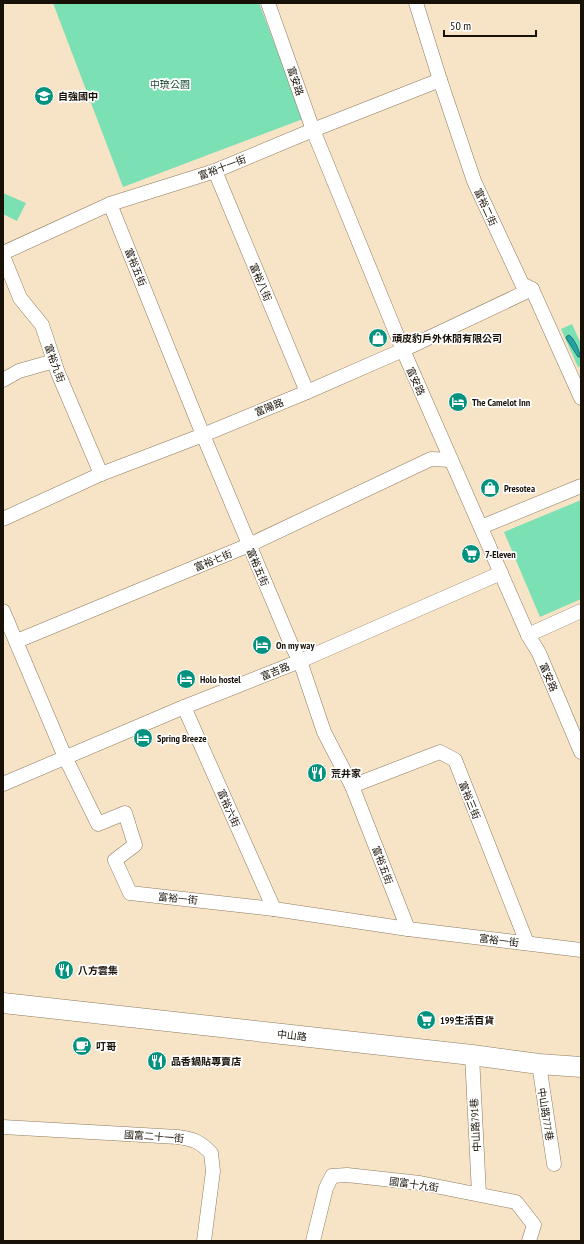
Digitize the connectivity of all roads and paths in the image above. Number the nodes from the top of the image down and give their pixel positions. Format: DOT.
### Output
graph roads {
  1 [pos="268,3"];
  2 [pos="416,3"];
  3 [pos="440,80"];
  4 [pos="313,130"];
  5 [pos="215,172"];
  6 [pos="110,204"];
  7 [pos="3,255"];
  8 [pos="532,289"];
  9 [pos="403,350"];
  10 [pos="54,361"];
  11 [pos="3,380"];
  12 [pos="307,392"];
  13 [pos="581,398"];
  14 [pos="203,435"];
  15 [pos="451,460"];
  16 [pos="101,474"];
  17 [pos="581,486"];
  18 [pos="3,519"];
  19 [pos="481,527"];
  20 [pos="249,545"];
  21 [pos="501,573"];
  22 [pos="3,611"];
  23 [pos="581,611"];
  24 [pos="528,635"];
  25 [pos="17,641"];
  26 [pos="300,661"];
  27 [pos="184,707"];
  28 [pos="581,752"];
  29 [pos="65,757"];
  30 [pos="3,784"];
  31 [pos="352,786"];
  32 [pos="274,909"];
  33 [pos="408,929"];
  34 [pos="527,943"];
  35 [pos="581,950"];
  36 [pos="3,1003"];
  37 [pos="472,1055"];
  38 [pos="539,1064"];
  39 [pos="581,1067"];
  40 [pos="3,1127"];
  41 [pos="554,1164"];
  42 [pos="479,1194"];
  43 [pos="204,1241"];
  44 [pos="313,1241"];
  45 [pos="529,1241"];
  1 -- 4 [label="street, 富安路"];
  2 -- 3 [label="street, 富裕二街"];
  3 -- 4 [label="street, 富裕十一街"];
  3 -- 8 [label="street, 富裕二街"];
  4 -- 5 [label="street, 富裕十一街"];
  4 -- 9 [label="street, 富安路"];
  5 -- 6 [label="street, 富裕十一街"];
  5 -- 12 [label="street, 富裕八街"];
  6 -- 7 [label="street, 富裕十一街"];
  6 -- 14 [label="street, 富裕五街"];
  7 -- 10 [label="street, 富裕九街"];
  8 -- 9 [label="street, 富陽路"];
  8 -- 13 [label="street, 富裕二街"];
  9 -- 12 [label="street, 富陽路"];
  9 -- 15 [label="street, 富安路"];
  10 -- 11 [label="street"];
  10 -- 16 [label="street, 富裕九街"];
  12 -- 14 [label="street, 富陽路"];
  14 -- 16 [label="street, 富陽路"];
  14 -- 20 [label="street, 富裕五街"];
  15 -- 19 [label="street, 富安路"];
  15 -- 20 [label="street, 富裕七街"];
  16 -- 18 [label="street, 富陽路"];
  17 -- 19 [label="street"];
  19 -- 21 [label="street, 富安路"];
  20 -- 25 [label="street, 富裕七街"];
  20 -- 26 [label="street, 富裕五街"];
  21 -- 24 [label="street, 富安路"];
  21 -- 26 [label="street, 富吉路"];
  22 -- 25 [label="street, 富裕一街"];
  23 -- 24 [label="street"];
  24 -- 28 [label="street, 富安路"];
  25 -- 29 [label="street, 富裕一街"];
  26 -- 27 [label="street, 富吉路"];
  26 -- 31 [label="street, 富裕五街"];
  27 -- 29 [label="street, 富吉路"];
  27 -- 32 [label="street, 富裕六街"];
  29 -- 30 [label="street, 富吉路"];
  29 -- 32 [label="street, 富裕一街"];
  31 -- 33 [label="street, 富裕五街"];
  31 -- 34 [label="street, 富裕三街"];
  32 -- 33 [label="street, 富裕一街"];
  33 -- 34 [label="street, 富裕一街"];
  34 -- 35 [label="street, 富裕一街"];
  36 -- 37 [label="street, 中山路"];
  37 -- 38 [label="street, 中山路"];
  37 -- 42 [label="street, 中山路791巷"];
  38 -- 39 [label="street, 中山路"];
  38 -- 41 [label="street, 中山路777巷"];
  40 -- 43 [label="street, 國富二十一街"];
  42 -- 44 [label="street, 國富十九街"];
  42 -- 45 [label="street, 國富十九街"];
}
